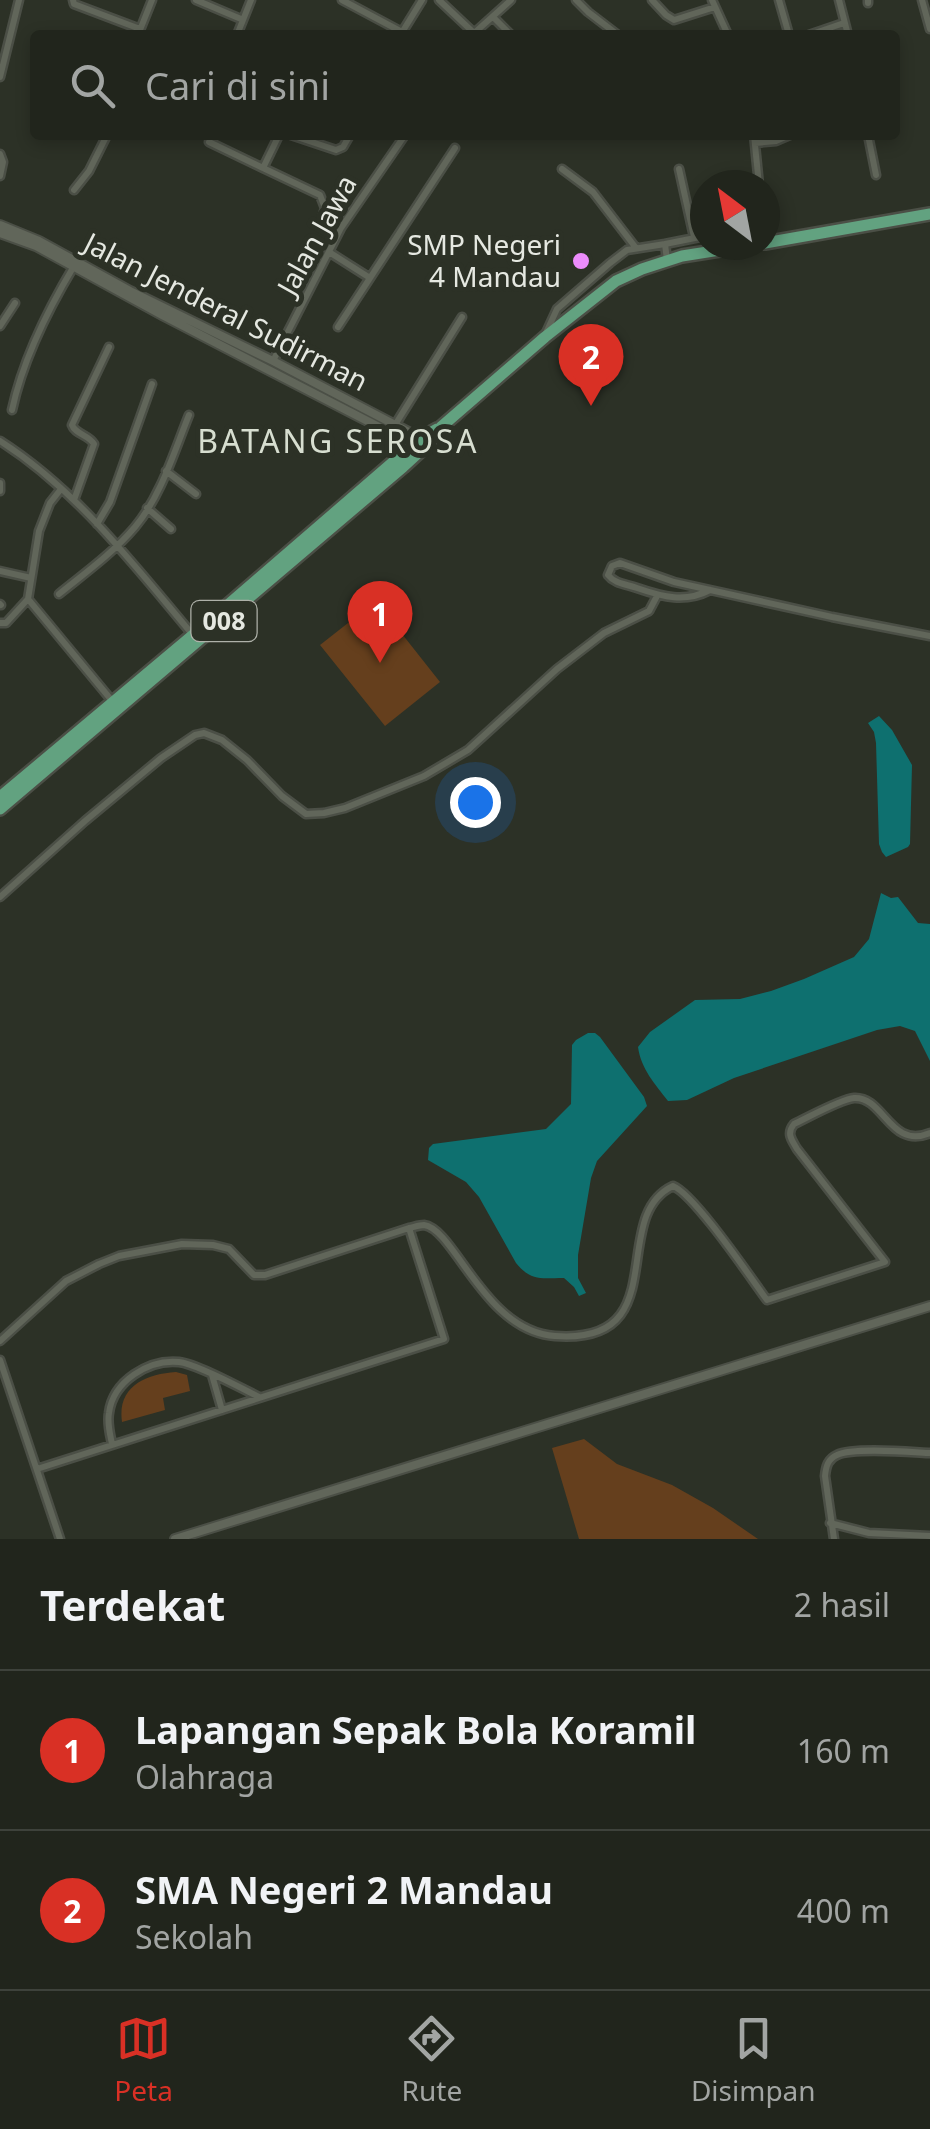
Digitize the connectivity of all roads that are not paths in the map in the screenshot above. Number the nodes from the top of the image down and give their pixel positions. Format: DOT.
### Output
graph roads {
  1 [pos="19,0"];
  2 [pos="73,0"];
  3 [pos="152,0"];
  4 [pos="196,0"];
  5 [pos="251,0"];
  6 [pos="342,0"];
  7 [pos="422,0"];
  8 [pos="439,0"];
  9 [pos="511,0"];
  10 [pos="576,0"];
  11 [pos="652,0"];
  12 [pos="780,0"];
  13 [pos="839,0"];
  14 [pos="922,0"];
  15 [pos="714,3"];
  16 [pos="493,17"];
  17 [pos="242,19"];
  18 [pos="844,23"];
  19 [pos="930,28"];
  20 [pos="134,30"];
  21 [pos="140,30"];
  22 [pos="239,30"];
  23 [pos="396,30"];
  24 [pos="403,30"];
  25 [pos="469,30"];
  26 [pos="478,30"];
  27 [pos="506,30"];
  28 [pos="611,30"];
  29 [pos="726,30"];
  30 [pos="788,30"];
  31 [pos="824,30"];
  32 [pos="846,30"];
  33 [pos="0,77"];
  34 [pos="104,140"];
  35 [pos="277,140"];
  36 [pos="306,140"];
  37 [pos="347,140"];
  38 [pos="401,140"];
  39 [pos="755,140"];
  40 [pos="869,140"];
  41 [pos="208,142"];
  42 [pos="455,148"];
  43 [pos="0,154"];
  44 [pos="263,168"];
  45 [pos="562,168"];
  46 [pos="679,169"];
  47 [pos="758,170"];
  48 [pos="876,175"];
  49 [pos="0,176"];
  50 [pos="74,190"];
  51 [pos="930,214"];
  52 [pos="690,219"];
  53 [pos="0,225"];
  54 [pos="341,228"];
  55 [pos="0,233"];
  56 [pos="690,238"];
  57 [pos="780,240"];
  58 [pos="665,244"];
  59 [pos="636,248"];
  60 [pos="329,252"];
  61 [pos="690,255"];
  62 [pos="667,260"];
  63 [pos="74,266"];
  64 [pos="370,278"];
  65 [pos="15,303"];
  66 [pos="462,317"];
  67 [pos="0,326"];
  68 [pos="338,327"];
  69 [pos="545,337"];
  70 [pos="109,347"];
  71 [pos="272,361"];
  72 [pos="301,382"];
  73 [pos="152,384"];
  74 [pos="12,410"];
  75 [pos="189,415"];
  76 [pos="395,425"];
  77 [pos="0,440"];
  78 [pos="421,444"];
  79 [pos="166,471"];
  80 [pos="61,489"];
  81 [pos="196,494"];
  82 [pos="74,500"];
  83 [pos="147,508"];
  84 [pos="97,524"];
  85 [pos="170,529"];
  86 [pos="117,545"];
  87 [pos="0,571"];
  88 [pos="31,578"];
  89 [pos="261,582"];
  90 [pos="710,590"];
  91 [pos="59,594"];
  92 [pos="658,596"];
  93 [pos="28,599"];
  94 [pos="2,625"];
  95 [pos="193,635"];
  96 [pos="930,636"];
  97 [pos="114,702"];
  98 [pos="0,797"];
  99 [pos="0,809"];
  100 [pos="0,897"];
  101 [pos="930,1133"];
  102 [pos="409,1228"];
  103 [pos="930,1306"];
  104 [pos="0,1341"];
  105 [pos="0,1360"];
  106 [pos="212,1376"];
  107 [pos="260,1398"];
  108 [pos="222,1410"];
  109 [pos="112,1444"];
  110 [pos="930,1452"];
  111 [pos="38,1469"];
  112 [pos="830,1524"];
  113 [pos="930,1536"];
  114 [pos="60,1539"];
  115 [pos="175,1539"];
  116 [pos="834,1539"];
  1 -- 33 [label="street"];
  2 -- 20 [label="street"];
  3 -- 21 [label="street"];
  4 -- 17 [label="street"];
  5 -- 17 [label="street"];
  6 -- 23 [label="street"];
  7 -- 24 [label="street"];
  8 -- 25 [label="street"];
  9 -- 16 [label="street"];
  10 -- 28 [label="street"];
  11 -- 15 [label="street"];
  12 -- 30 [label="street"];
  13 -- 18 [label="street"];
  14 -- 19 [label="street"];
  15 -- 29 [label="street"];
  16 -- 26 [label="street"];
  16 -- 27 [label="street"];
  17 -- 22 [label="street"];
  18 -- 31 [label="street"];
  18 -- 32 [label="street"];
  34 -- 50 [label="street"];
  35 -- 44 [label="street"];
  36 -- 37 [label="street"];
  38 -- 54 [label="street, Jalan Jawa"];
  39 -- 47 [label="street"];
  40 -- 48 [label="street"];
  41 -- 44 [label="street"];
  42 -- 64 [label="street"];
  43 -- 49 [label="street"];
  44 -- 54 [label="street"];
  45 -- 59 [label="street"];
  46 -- 52 [label="street"];
  51 -- 57 [label="highway"];
  53 -- 71 [label="street, Jalan Jenderal Sudirman"];
  54 -- 60 [label="street, Jalan Jawa"];
  55 -- 63 [label="street, Jalan Jenderal Sudirman"];
  56 -- 58 [label="street"];
  58 -- 59 [label="street"];
  58 -- 62 [label="street"];
  59 -- 69 [label="street"];
  60 -- 64 [label="street"];
  60 -- 71 [label="street, Jalan Jawa"];
  61 -- 62 [label="highway, 008"];
  62 -- 69 [label="highway, 008"];
  63 -- 72 [label="street, Jalan Jenderal Sudirman"];
  63 -- 74 [label="street"];
  64 -- 68 [label="street"];
  65 -- 67 [label="street"];
  66 -- 76 [label="street"];
  69 -- 78 [label="highway, 008"];
  70 -- 82 [label="street"];
  71 -- 72 [label="street, Jalan Jenderal Sudirman"];
  72 -- 76 [label="street, Jalan Jenderal Sudirman"];
  72 -- 78 [label="street, Jalan Jenderal Sudirman"];
  73 -- 84 [label="street"];
  75 -- 79 [label="street"];
  76 -- 78 [label="street, Jalan Jenderal Sudirman"];
  77 -- 80 [label="street"];
  78 -- 89 [label="highway, 008"];
  79 -- 81 [label="street"];
  79 -- 83 [label="street"];
  80 -- 82 [label="street"];
  80 -- 88 [label="street"];
  82 -- 84 [label="street"];
  83 -- 85 [label="street"];
  83 -- 86 [label="street"];
  84 -- 86 [label="street"];
  86 -- 91 [label="street"];
  86 -- 95 [label="street"];
  87 -- 88 [label="street"];
  88 -- 93 [label="street"];
  89 -- 95 [label="highway, 008"];
  89 -- 99 [label="highway, 008"];
  90 -- 92 [label="street"];
  90 -- 92 [label="street"];
  90 -- 96 [label="street"];
  92 -- 100 [label="street"];
  93 -- 94 [label="street"];
  93 -- 97 [label="street"];
  95 -- 97 [label="highway, 008"];
  97 -- 98 [label="highway, 008"];
  101 -- 102 [label="street"];
  102 -- 104 [label="street"];
  102 -- 107 [label="street"];
  103 -- 115 [label="street"];
  105 -- 111 [label="street"];
  106 -- 107 [label="street"];
  106 -- 108 [label="street"];
  106 -- 109 [label="street"];
  107 -- 108 [label="street"];
  108 -- 109 [label="street"];
  109 -- 111 [label="street"];
  110 -- 112 [label="street"];
  111 -- 114 [label="street"];
  112 -- 113 [label="street"];
  112 -- 116 [label="street"];
}
